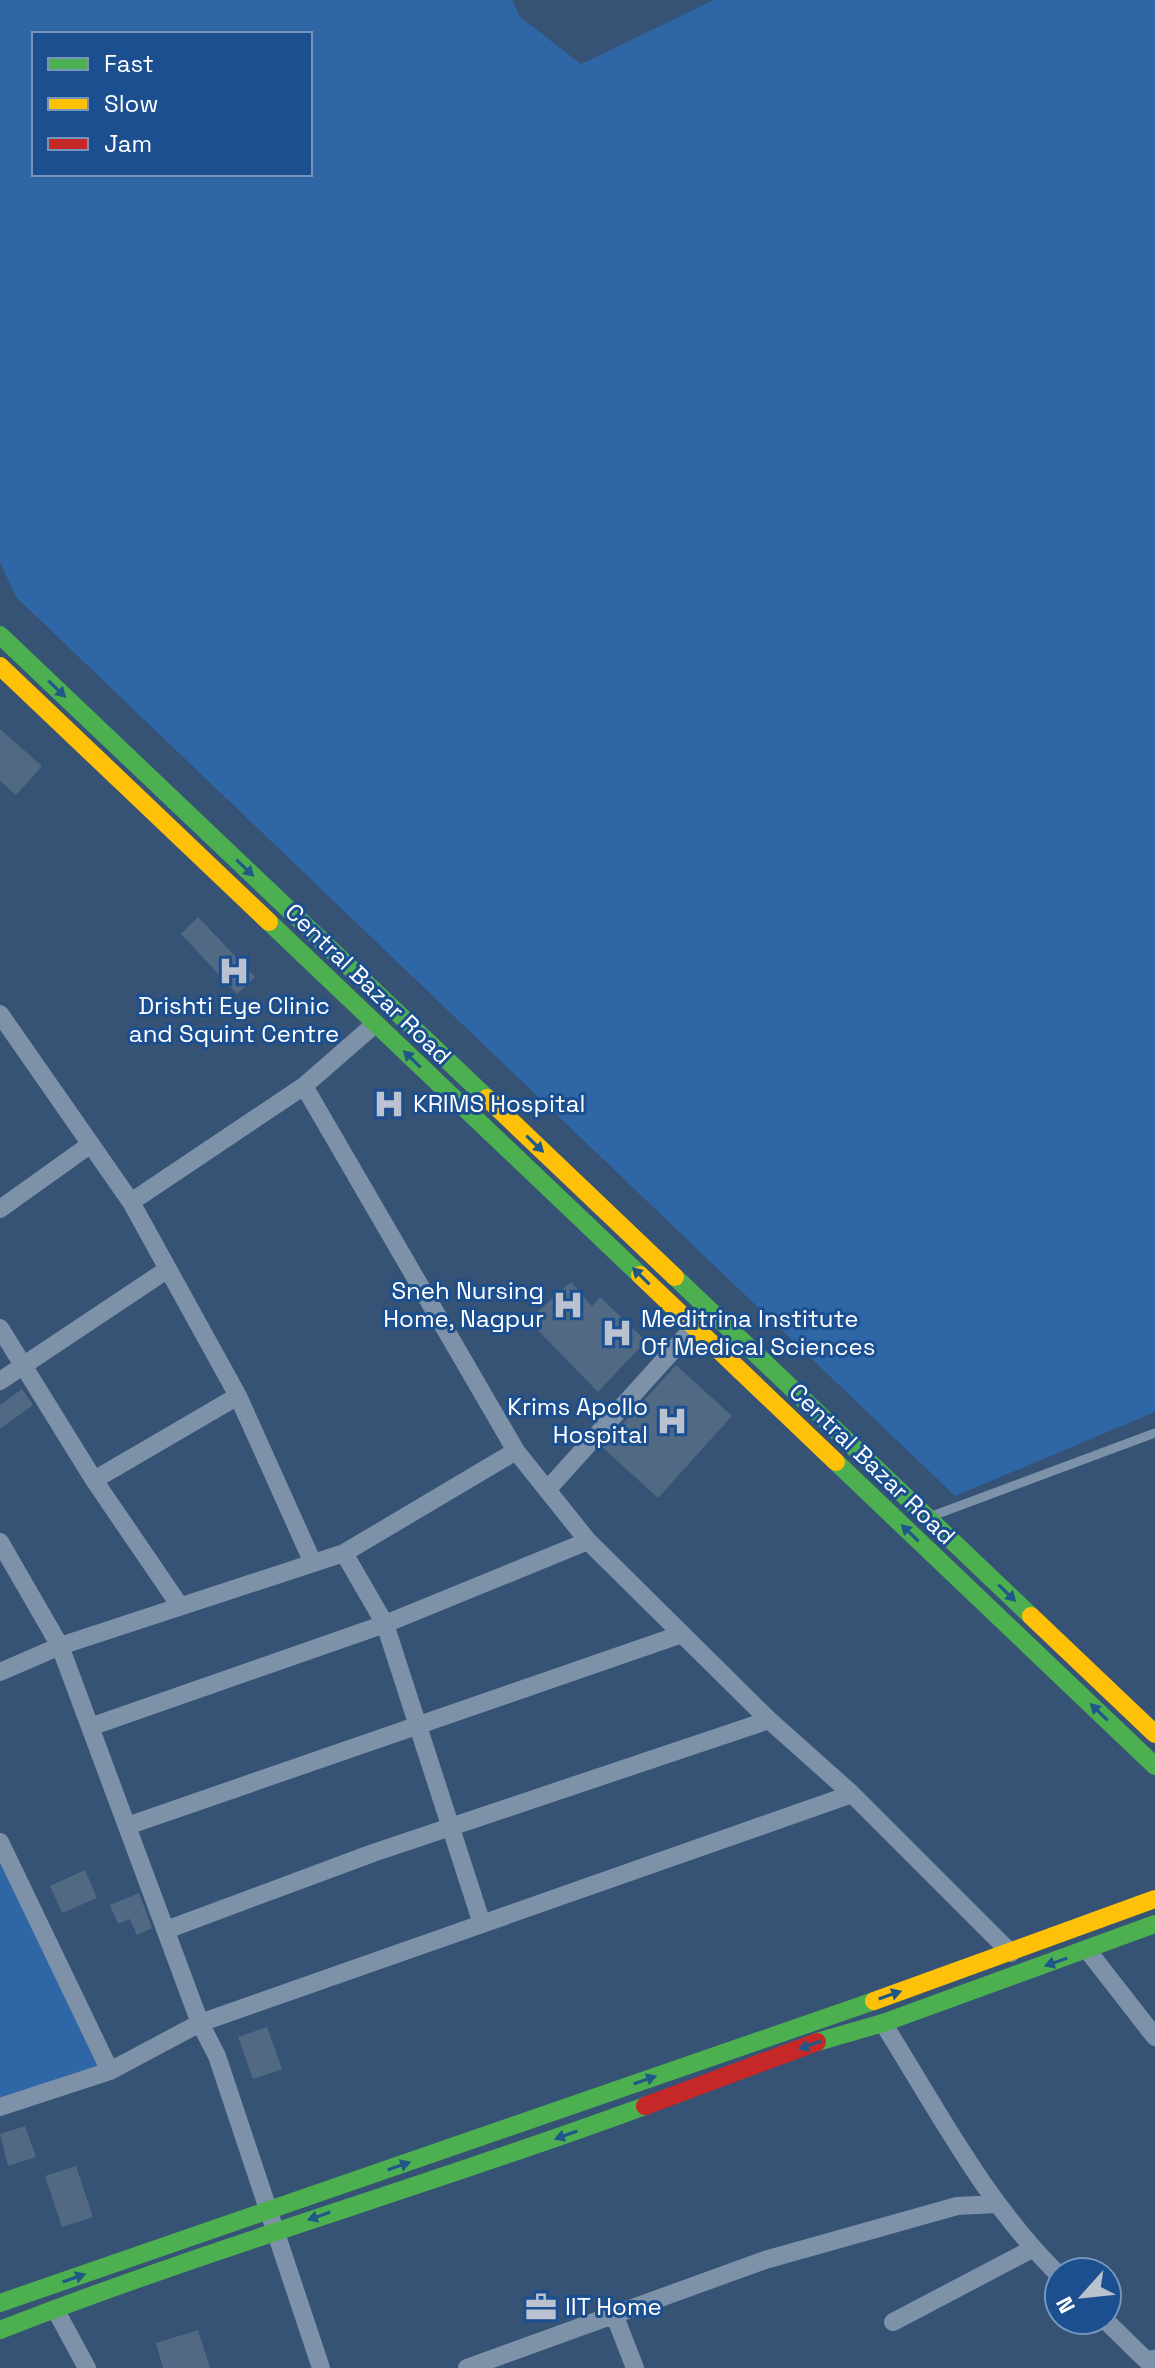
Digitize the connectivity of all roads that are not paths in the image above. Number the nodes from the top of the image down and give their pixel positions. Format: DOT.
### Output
graph roads {
  1 [pos="0,635"];
  2 [pos="0,666"];
  3 [pos="0,1014"];
  4 [pos="375,1024"];
  5 [pos="7,1040"];
  6 [pos="304,1086"];
  7 [pos="91,1144"];
  8 [pos="131,1202"];
  9 [pos="0,1209"];
  10 [pos="168,1269"];
  11 [pos="694,1327"];
  12 [pos="0,1328"];
  13 [pos="24,1363"];
  14 [pos="0,1381"];
  15 [pos="238,1396"];
  16 [pos="1155,1433"];
  17 [pos="516,1451"];
  18 [pos="94,1480"];
  19 [pos="547,1490"];
  20 [pos="928,1518"];
  21 [pos="588,1541"];
  22 [pos="0,1542"];
  23 [pos="344,1553"];
  24 [pos="313,1563"];
  25 [pos="180,1606"];
  26 [pos="385,1624"];
  27 [pos="682,1634"];
  28 [pos="60,1646"];
  29 [pos="0,1672"];
  30 [pos="769,1720"];
  31 [pos="419,1725"];
  32 [pos="90,1727"];
  33 [pos="1155,1734"];
  34 [pos="1155,1766"];
  35 [pos="852,1794"];
  36 [pos="453,1825"];
  37 [pos="127,1826"];
  38 [pos="0,1842"];
  39 [pos="1155,1899"];
  40 [pos="482,1924"];
  41 [pos="1155,1924"];
  42 [pos="166,1930"];
  43 [pos="1088,1951"];
  44 [pos="1011,1953"];
  45 [pos="200,2023"];
  46 [pos="883,2023"];
  47 [pos="1155,2037"];
  48 [pos="110,2071"];
  49 [pos="0,2107"];
  50 [pos="997,2204"];
  51 [pos="269,2210"];
  52 [pos="275,2231"];
  53 [pos="1032,2249"];
  54 [pos="1043,2260"];
  55 [pos="0,2303"];
  56 [pos="55,2309"];
  57 [pos="614,2314"];
  58 [pos="893,2322"];
  59 [pos="0,2330"];
  60 [pos="1121,2336"];
  61 [pos="1155,2359"];
  62 [pos="488,2364"];
  63 [pos="87,2368"];
  64 [pos="321,2368"];
  65 [pos="467,2368"];
  66 [pos="635,2368"];
  1 -- 20 [label="main road, Central Bazar Road, one-way"];
  2 -- 4 [label="main road, Central Bazar Road"];
  3 -- 5 [label="street"];
  4 -- 6 [label="street"];
  11 -- 4 [label="main road, Central Bazar Road, one-way"];
  5 -- 7 [label="street"];
  6 -- 8 [label="street"];
  6 -- 17 [label="street"];
  7 -- 8 [label="street"];
  7 -- 9 [label="street"];
  8 -- 10 [label="street"];
  10 -- 13 [label="street"];
  10 -- 15 [label="street"];
  11 -- 19 [label="street"];
  34 -- 11 [label="main road, Central Bazar Road, one-way"];
  12 -- 13 [label="street"];
  13 -- 14 [label="street"];
  13 -- 18 [label="street"];
  15 -- 18 [label="street"];
  15 -- 24 [label="street"];
  16 -- 20 [label="lane"];
  17 -- 19 [label="street"];
  17 -- 23 [label="street"];
  18 -- 25 [label="street"];
  19 -- 21 [label="street"];
  20 -- 33 [label="main road, Central Bazar Road, one-way"];
  21 -- 26 [label="street"];
  21 -- 27 [label="street"];
  22 -- 28 [label="street"];
  23 -- 24 [label="street"];
  23 -- 26 [label="street"];
  24 -- 25 [label="street"];
  25 -- 28 [label="street"];
  26 -- 31 [label="street"];
  26 -- 32 [label="street"];
  27 -- 30 [label="street"];
  27 -- 31 [label="street"];
  28 -- 29 [label="street"];
  28 -- 32 [label="street"];
  30 -- 35 [label="street"];
  30 -- 36 [label="street"];
  31 -- 36 [label="street"];
  31 -- 37 [label="street"];
  32 -- 37 [label="street"];
  35 -- 40 [label="street"];
  35 -- 44 [label="street"];
  36 -- 40 [label="street"];
  36 -- 42 [label="street"];
  37 -- 42 [label="street"];
  38 -- 48 [label="street"];
  39 -- 44 [label="main road"];
  40 -- 45 [label="street"];
  41 -- 43 [label="main road"];
  42 -- 45 [label="street"];
  43 -- 46 [label="main road, one-way"];
  43 -- 47 [label="street"];
  51 -- 44 [label="main road, one-way"];
  45 -- 48 [label="street"];
  45 -- 51 [label="street"];
  46 -- 50 [label="street"];
  46 -- 52 [label="main road, one-way"];
  48 -- 49 [label="street"];
  50 -- 53 [label="street"];
  50 -- 57 [label="street"];
  51 -- 52 [label="street"];
  55 -- 51 [label="main road, one-way"];
  52 -- 56 [label="main road"];
  52 -- 64 [label="street"];
  53 -- 54 [label="street"];
  53 -- 58 [label="street"];
  56 -- 59 [label="main road"];
  56 -- 63 [label="street"];
  57 -- 62 [label="street"];
  57 -- 66 [label="street"];
  60 -- 61 [label="street"];
  62 -- 65 [label="street"];
}
